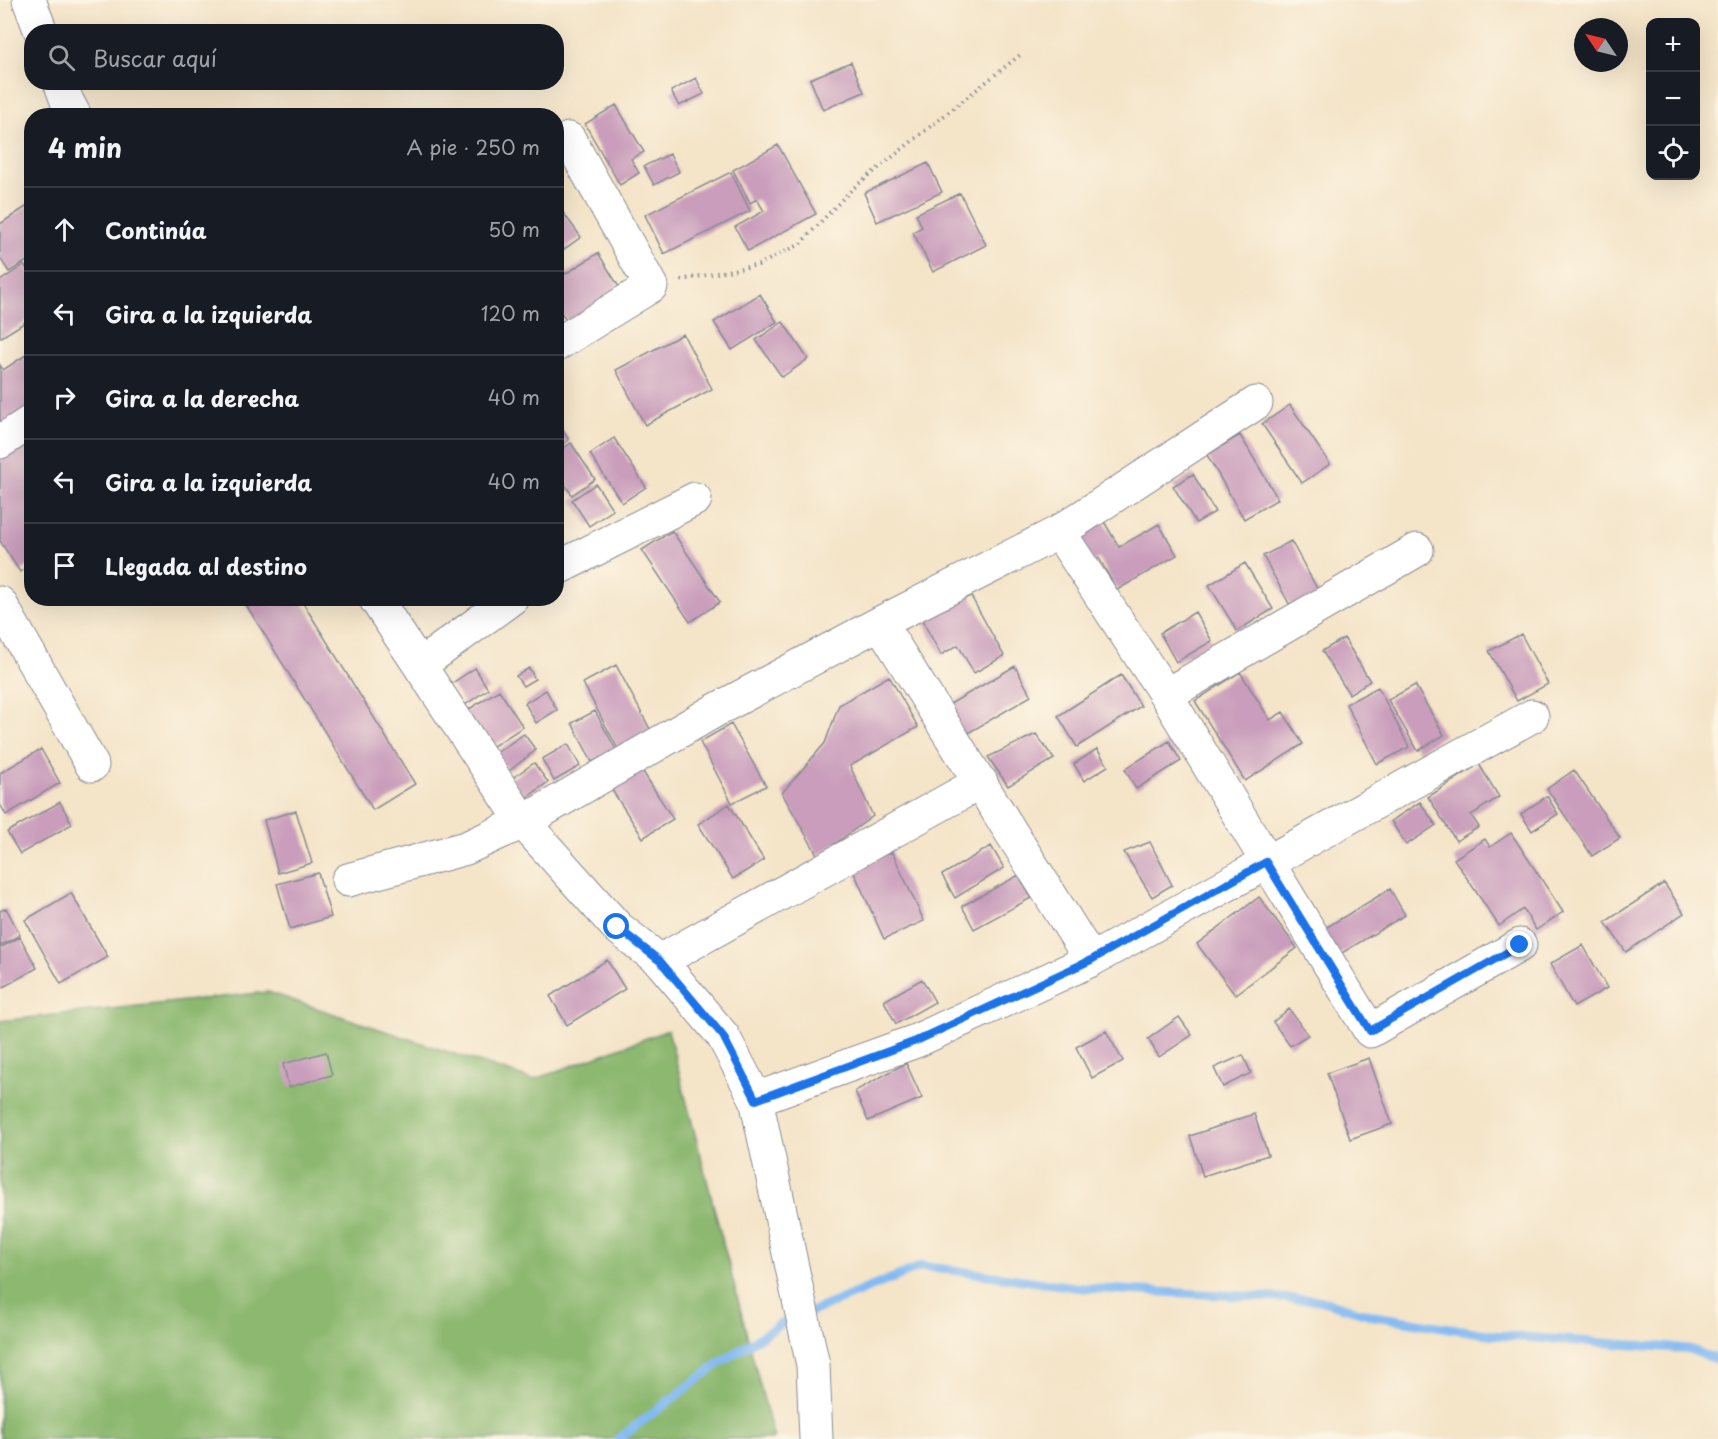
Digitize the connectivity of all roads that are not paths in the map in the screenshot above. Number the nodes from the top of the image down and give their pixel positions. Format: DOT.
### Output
graph roads {
  1 [pos="29,0"];
  2 [pos="38,24"];
  3 [pos="63,90"];
  4 [pos="71,108"];
  5 [pos="568,139"];
  6 [pos="564,340"];
  7 [pos="1256,403"];
  8 [pos="24,426"];
  9 [pos="0,442"];
  10 [pos="695,499"];
  11 [pos="1059,532"];
  12 [pos="1417,550"];
  13 [pos="564,565"];
  14 [pos="0,603"];
  15 [pos="380,606"];
  16 [pos="501,606"];
  17 [pos="880,623"];
  18 [pos="420,665"];
  19 [pos="1166,695"];
  20 [pos="1532,716"];
  21 [pos="92,765"];
  22 [pos="981,782"];
  23 [pos="523,822"];
  24 [pos="1266,862"];
  25 [pos="348,880"];
  26 [pos="1520,945"];
  27 [pos="1091,960"];
  28 [pos="660,961"];
  29 [pos="756,1100"];
  30 [pos="816,1439"];
  1 -- 2 [label="street"];
  3 -- 4 [label="street"];
  5 -- 6 [label="street"];
  7 -- 11 [label="street"];
  8 -- 9 [label="street"];
  10 -- 13 [label="street"];
  11 -- 17 [label="street"];
  11 -- 19 [label="street"];
  12 -- 19 [label="street"];
  14 -- 21 [label="street"];
  15 -- 18 [label="street"];
  16 -- 18 [label="street"];
  17 -- 22 [label="street"];
  17 -- 23 [label="street"];
  18 -- 23 [label="street"];
  19 -- 24 [label="street"];
  20 -- 24 [label="street"];
  22 -- 27 [label="street"];
  22 -- 28 [label="street"];
  23 -- 25 [label="street"];
  23 -- 28 [label="street"];
  24 -- 26 [label="street"];
  24 -- 27 [label="street"];
  27 -- 29 [label="street"];
  28 -- 29 [label="street"];
  29 -- 30 [label="street"];
}
